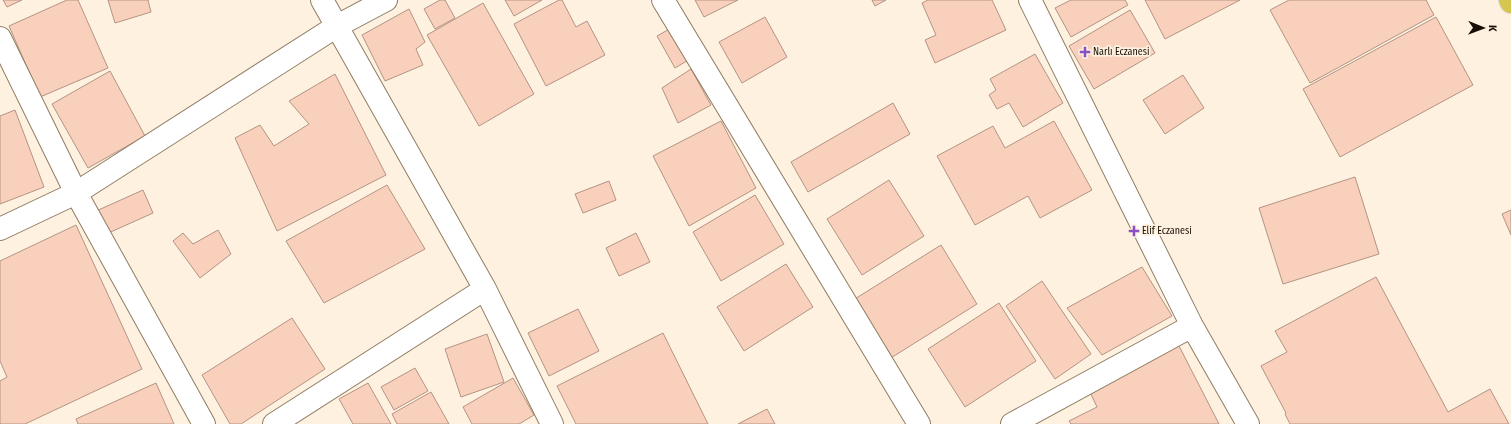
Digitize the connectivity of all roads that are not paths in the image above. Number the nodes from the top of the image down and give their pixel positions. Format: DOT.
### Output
graph roads {
  1 [pos="322,0"];
  2 [pos="386,0"];
  3 [pos="663,0"];
  4 [pos="1030,0"];
  5 [pos="337,26"];
  6 [pos="0,38"];
  7 [pos="76,193"];
  8 [pos="0,229"];
  9 [pos="484,289"];
  10 [pos="1192,326"];
  11 [pos="204,424"];
  12 [pos="274,424"];
  13 [pos="552,424"];
  14 [pos="919,424"];
  15 [pos="1012,424"];
  16 [pos="1248,424"];
  1 -- 5 [label="street"];
  2 -- 5 [label="street"];
  3 -- 14 [label="street"];
  4 -- 10 [label="street"];
  5 -- 7 [label="street"];
  5 -- 9 [label="street"];
  6 -- 7 [label="street"];
  7 -- 8 [label="street"];
  7 -- 11 [label="street"];
  9 -- 12 [label="street"];
  9 -- 13 [label="street"];
  10 -- 15 [label="street"];
  10 -- 16 [label="street"];
}
